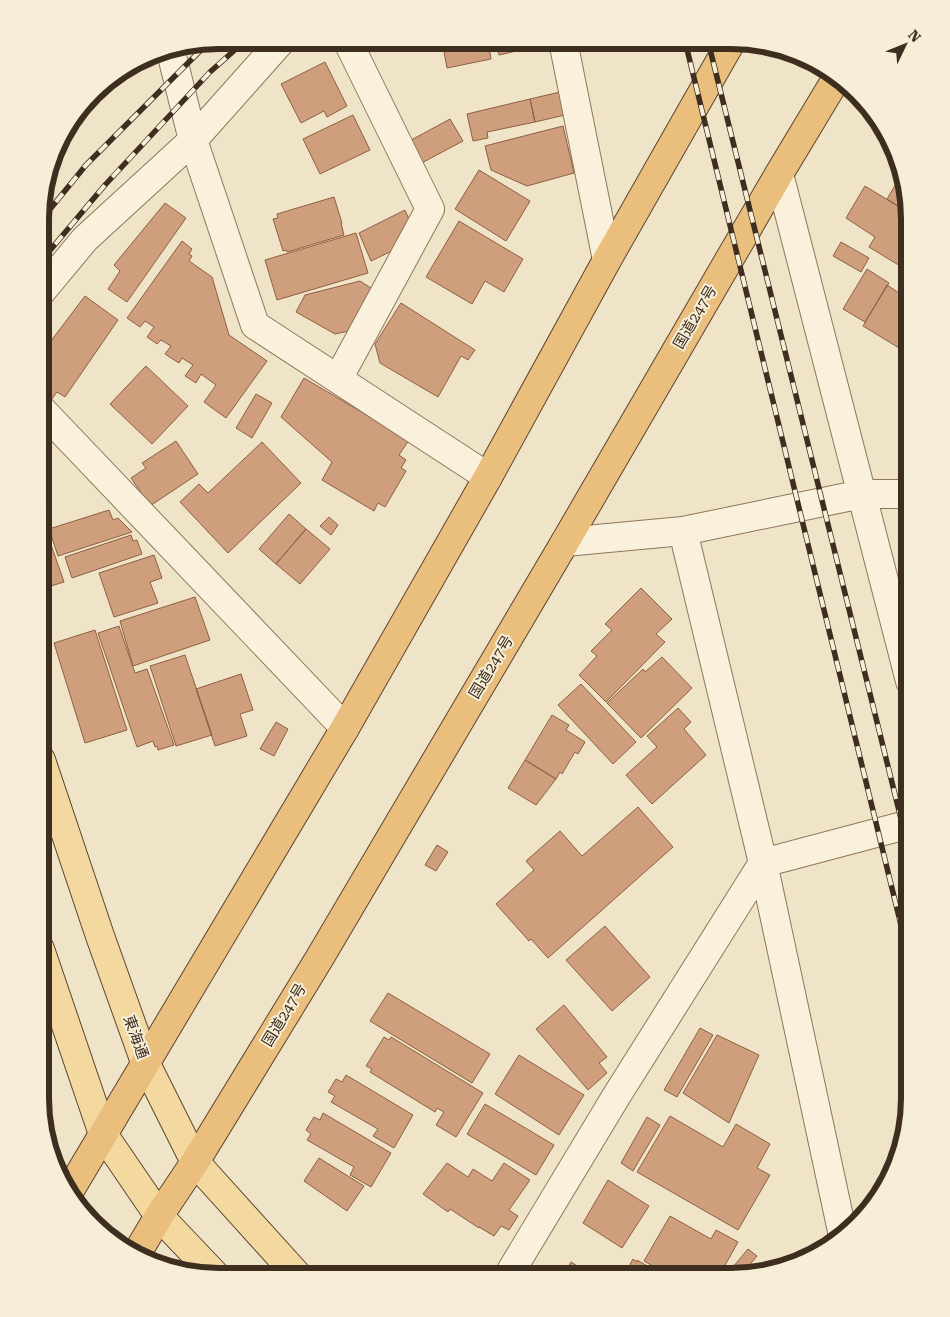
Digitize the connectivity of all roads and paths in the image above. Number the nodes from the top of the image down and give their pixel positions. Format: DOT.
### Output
graph roads {
  1 [pos="274,49"];
  2 [pos="351,49"];
  3 [pos="566,49"];
  4 [pos="727,49"];
  5 [pos="176,55"];
  6 [pos="833,84"];
  7 [pos="193,140"];
  8 [pos="779,174"];
  9 [pos="607,260"];
  10 [pos="49,282"];
  11 [pos="338,379"];
  12 [pos="49,418"];
  13 [pos="488,477"];
  14 [pos="862,494"];
  15 [pos="901,494"];
  16 [pos="683,531"];
  17 [pos="565,542"];
  18 [pos="901,646"];
  19 [pos="345,728"];
  20 [pos="49,784"];
  21 [pos="901,826"];
  22 [pos="763,863"];
  23 [pos="49,975"];
  24 [pos="145,1062"];
  25 [pos="103,1134"];
  26 [pos="195,1162"];
  27 [pos="73,1185"];
  28 [pos="159,1216"];
  29 [pos="841,1227"];
  30 [pos="140,1248"];
  31 [pos="208,1267"];
  32 [pos="291,1268"];
  33 [pos="513,1268"];
  1 -- 7 [label="street"];
  2 -- 11 [label="street"];
  3 -- 9 [label="street"];
  4 -- 9 [label="highway"];
  5 -- 7 [label="street"];
  6 -- 8 [label="highway, 国道247号"];
  7 -- 10 [label="street"];
  7 -- 11 [label="street"];
  8 -- 14 [label="street"];
  8 -- 17 [label="highway, 国道247号"];
  9 -- 13 [label="highway"];
  11 -- 13 [label="street"];
  12 -- 19 [label="street"];
  13 -- 19 [label="highway"];
  14 -- 15 [label="street"];
  14 -- 16 [label="street"];
  14 -- 18 [label="street"];
  16 -- 17 [label="street"];
  16 -- 22 [label="street"];
  17 -- 26 [label="highway, 国道247号"];
  19 -- 24 [label="highway"];
  20 -- 24 [label="main road, 東海通"];
  21 -- 22 [label="street"];
  22 -- 29 [label="street"];
  22 -- 33 [label="street"];
  23 -- 25 [label="main road"];
  24 -- 25 [label="highway"];
  24 -- 26 [label="main road, 東海通"];
  25 -- 27 [label="highway"];
  25 -- 28 [label="main road"];
  26 -- 28 [label="highway, 国道247号"];
  26 -- 32 [label="main road, 東海通"];
  28 -- 30 [label="highway, 国道247号"];
  28 -- 31 [label="main road"];
}
